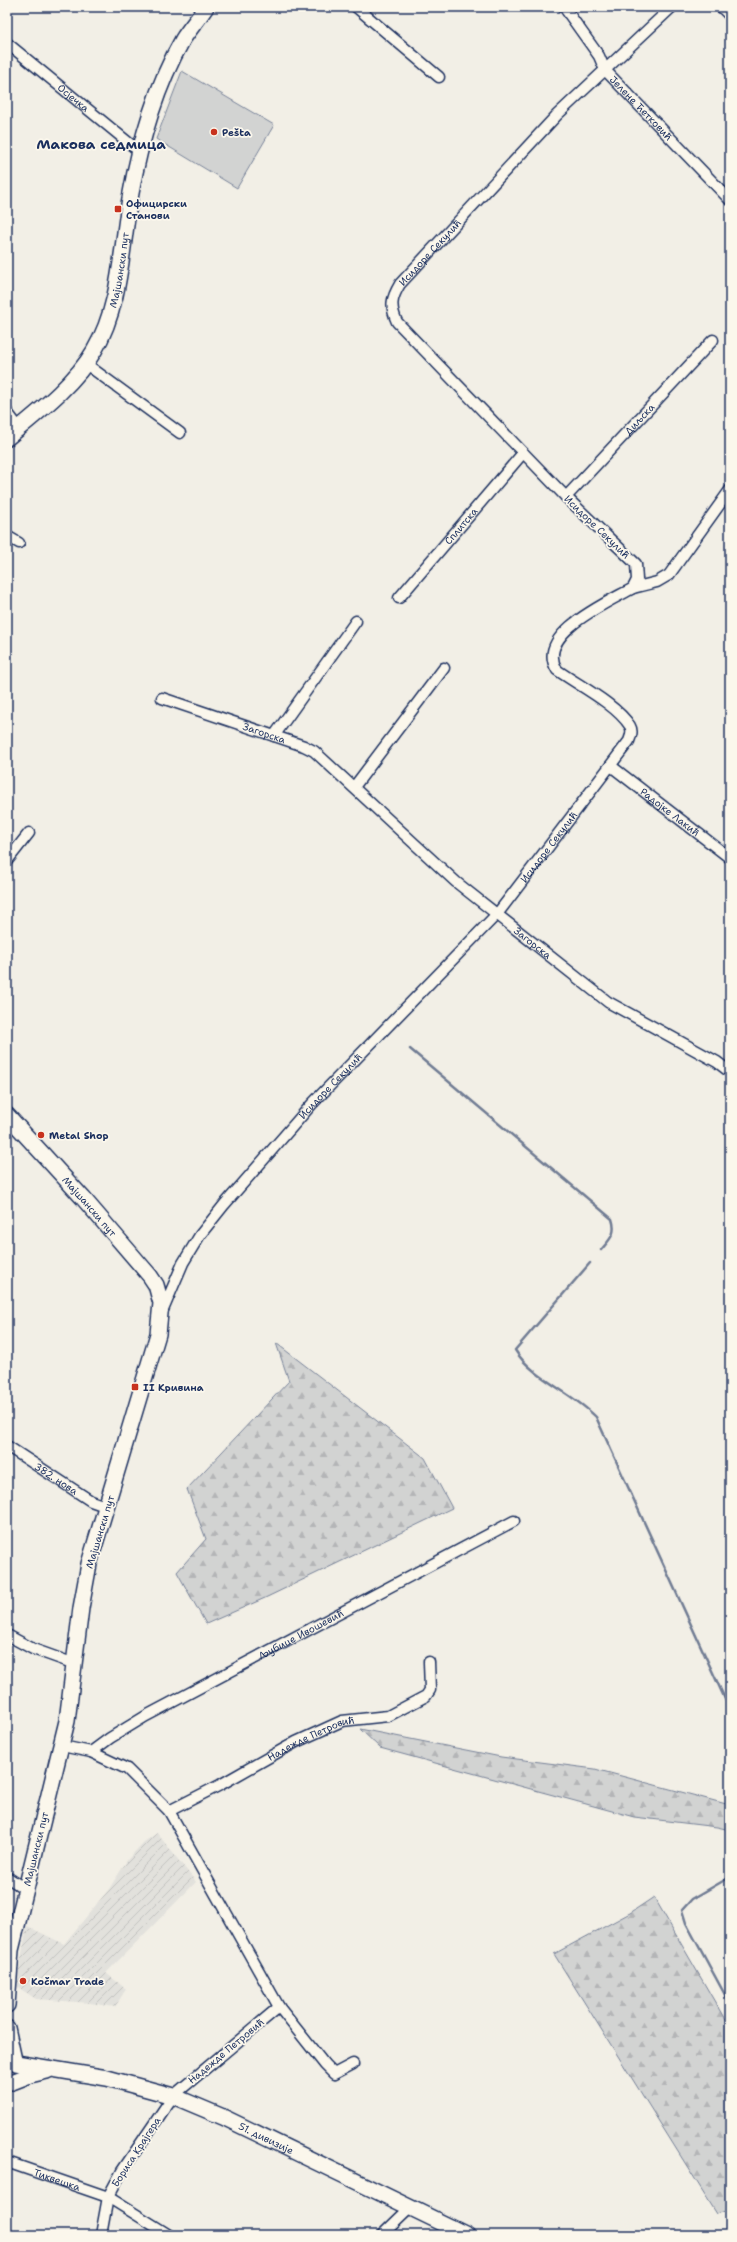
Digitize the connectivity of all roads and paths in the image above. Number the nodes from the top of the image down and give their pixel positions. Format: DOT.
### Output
graph roads {
  1 [pos="206,7"];
  2 [pos="356,7"];
  3 [pos="564,7"];
  4 [pos="672,7"];
  5 [pos="721,7"];
  6 [pos="730,16"];
  7 [pos="7,42"];
  8 [pos="604,70"];
  9 [pos="439,77"];
  10 [pos="140,152"];
  11 [pos="730,200"];
  12 [pos="713,340"];
  13 [pos="86,364"];
  14 [pos="7,412"];
  15 [pos="19,428"];
  16 [pos="180,433"];
  17 [pos="7,438"];
  18 [pos="523,453"];
  19 [pos="730,490"];
  20 [pos="566,497"];
  21 [pos="7,536"];
  22 [pos="19,543"];
  23 [pos="633,588"];
  24 [pos="399,598"];
  25 [pos="356,621"];
  26 [pos="444,668"];
  27 [pos="162,698"];
  28 [pos="274,736"];
  29 [pos="611,766"];
  30 [pos="354,787"];
  31 [pos="29,833"];
  32 [pos="730,858"];
  33 [pos="7,861"];
  34 [pos="498,913"];
  35 [pos="730,1072"];
  36 [pos="7,1115"];
  37 [pos="162,1312"];
  38 [pos="7,1446"];
  39 [pos="108,1507"];
  40 [pos="514,1521"];
  41 [pos="7,1635"];
  42 [pos="429,1662"];
  43 [pos="75,1664"];
  44 [pos="62,1746"];
  45 [pos="91,1752"];
  46 [pos="169,1811"];
  47 [pos="7,1877"];
  48 [pos="25,1889"];
  49 [pos="7,2005"];
  50 [pos="279,2007"];
  51 [pos="7,2028"];
  52 [pos="12,2059"];
  53 [pos="353,2064"];
  54 [pos="56,2070"];
  55 [pos="8,2084"];
  56 [pos="173,2096"];
  57 [pos="7,2162"];
  58 [pos="108,2197"];
  59 [pos="411,2207"];
  60 [pos="101,2235"];
  61 [pos="169,2235"];
  62 [pos="382,2235"];
  63 [pos="468,2235"];
  1 -- 10 [label="street, Мајшански пут"];
  2 -- 9 [label="street"];
  3 -- 8 [label="street, Јелене Ћетковић"];
  4 -- 8 [label="street, Исидоре Секулић"];
  5 -- 6 [label="street"];
  7 -- 10 [label="street, Осјечка"];
  8 -- 11 [label="street, Јелене Ћетковић"];
  8 -- 18 [label="street, Исидоре Секулић"];
  10 -- 13 [label="street, Мајшански пут"];
  12 -- 20 [label="street, Диљска"];
  13 -- 15 [label="street, Мајшански пут"];
  13 -- 16 [label="street"];
  14 -- 15 [label="street"];
  15 -- 17 [label="street, Мајшански пут"];
  18 -- 20 [label="street, Исидоре Секулић"];
  18 -- 24 [label="street, Сплитска"];
  19 -- 23 [label="street"];
  20 -- 23 [label="street, Исидоре Секулић"];
  21 -- 22 [label="street"];
  23 -- 29 [label="street, Исидоре Секулић"];
  25 -- 28 [label="street"];
  26 -- 30 [label="street"];
  27 -- 28 [label="street, Загорска"];
  28 -- 30 [label="street, Загорска"];
  29 -- 32 [label="street, Радојке Лакић"];
  29 -- 34 [label="street, Исидоре Секулић"];
  30 -- 34 [label="street, Загорска"];
  31 -- 33 [label="street"];
  34 -- 35 [label="street, Загорска"];
  34 -- 37 [label="street, Исидоре Секулић"];
  36 -- 37 [label="street, Мајшански пут"];
  37 -- 39 [label="street, Мајшански пут"];
  38 -- 39 [label="street, 382. нова"];
  39 -- 43 [label="street, Мајшански пут"];
  40 -- 45 [label="street, Љубице Ивошевић"];
  41 -- 43 [label="street"];
  42 -- 46 [label="street, Надежде Петровић"];
  43 -- 44 [label="street, Мајшански пут"];
  44 -- 45 [label="street"];
  44 -- 48 [label="street, Мајшански пут"];
  45 -- 46 [label="street"];
  46 -- 50 [label="street"];
  47 -- 48 [label="street"];
  48 -- 49 [label="street, Мајшански пут"];
  50 -- 53 [label="street"];
  50 -- 56 [label="street, Надежде Петровић"];
  51 -- 52 [label="street"];
  52 -- 54 [label="street, 51. дивизије"];
  52 -- 55 [label="street"];
  54 -- 55 [label="street, 51. дивизије"];
  54 -- 56 [label="street, 51. дивизије"];
  56 -- 58 [label="street, Бориса Крајгера"];
  56 -- 59 [label="street, 51. дивизије"];
  57 -- 58 [label="street, Тиквешка"];
  58 -- 60 [label="street, Бориса Крајгера"];
  58 -- 61 [label="street, Тиквешка"];
  59 -- 62 [label="street"];
  59 -- 63 [label="street, 51. дивизије"];
}
